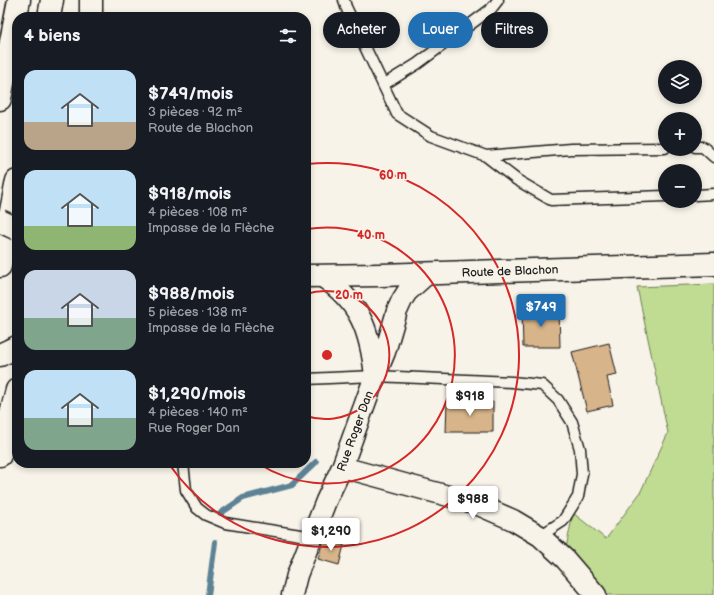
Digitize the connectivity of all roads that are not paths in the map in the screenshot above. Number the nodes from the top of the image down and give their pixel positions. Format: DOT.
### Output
graph roads {
  1 [pos="19,0"];
  2 [pos="52,0"];
  3 [pos="91,0"];
  4 [pos="344,0"];
  5 [pos="498,0"];
  6 [pos="17,12"];
  7 [pos="50,12"];
  8 [pos="91,12"];
  9 [pos="12,36"];
  10 [pos="383,85"];
  11 [pos="0,99"];
  12 [pos="702,147"];
  13 [pos="658,148"];
  14 [pos="486,156"];
  15 [pos="714,157"];
  16 [pos="714,194"];
  17 [pos="702,195"];
  18 [pos="658,196"];
  19 [pos="12,206"];
  20 [pos="0,221"];
  21 [pos="12,227"];
  22 [pos="714,264"];
  23 [pos="0,266"];
  24 [pos="426,274"];
  25 [pos="314,276"];
  26 [pos="12,350"];
  27 [pos="0,355"];
  28 [pos="374,376"];
  29 [pos="311,378"];
  30 [pos="12,409"];
  31 [pos="0,455"];
  32 [pos="342,467"];
  33 [pos="184,468"];
  34 [pos="540,536"];
  35 [pos="313,537"];
  36 [pos="292,595"];
  37 [pos="596,595"];
  1 -- 6 [label="main road"];
  2 -- 7 [label="main road"];
  3 -- 8 [label="main road"];
  4 -- 10 [label="lane"];
  5 -- 10 [label="lane"];
  9 -- 11 [label="main road"];
  10 -- 14 [label="lane"];
  12 -- 15 [label="lane"];
  13 -- 14 [label="lane"];
  14 -- 18 [label="lane"];
  16 -- 17 [label="lane"];
  19 -- 23 [label="main road"];
  20 -- 21 [label="main road, bridge"];
  22 -- 24 [label="main road, Route de Blachon"];
  24 -- 25 [label="main road, Route de Blachon"];
  24 -- 28 [label="street, Rue Roger Dan"];
  25 -- 28 [label="street"];
  26 -- 27 [label="main road"];
  28 -- 29 [label="lane"];
  28 -- 32 [label="street, Rue Roger Dan"];
  28 -- 34 [label="lane"];
  30 -- 31 [label="main road"];
  32 -- 34 [label="street"];
  32 -- 35 [label="street, Rue Roger Dan"];
  33 -- 35 [label="lane"];
  34 -- 37 [label="street"];
  35 -- 36 [label="street, Rue Roger Dan"];
}
